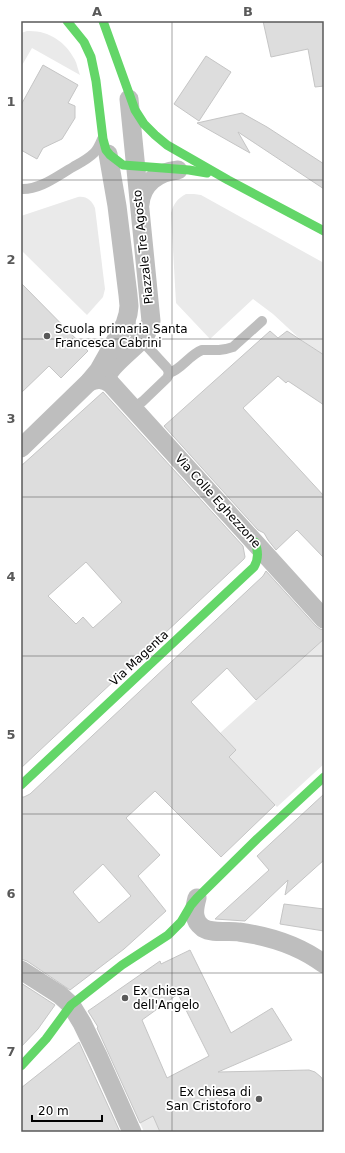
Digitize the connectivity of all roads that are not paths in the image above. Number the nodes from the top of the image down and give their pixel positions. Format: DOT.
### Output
graph roads {
  1 [pos="67,21"];
  2 [pos="104,21"];
  3 [pos="129,94"];
  4 [pos="106,146"];
  5 [pos="135,166"];
  6 [pos="182,169"];
  7 [pos="228,180"];
  8 [pos="21,189"];
  9 [pos="140,204"];
  10 [pos="324,231"];
  11 [pos="129,306"];
  12 [pos="262,321"];
  13 [pos="141,340"];
  14 [pos="169,372"];
  15 [pos="89,382"];
  16 [pos="111,384"];
  17 [pos="130,404"];
  18 [pos="21,448"];
  19 [pos="255,542"];
  20 [pos="324,620"];
  21 [pos="324,777"];
  22 [pos="21,785"];
  23 [pos="197,898"];
  24 [pos="324,964"];
  25 [pos="21,970"];
  26 [pos="71,1005"];
  27 [pos="21,1066"];
  28 [pos="132,1132"];
  1 -- 4 [label="street"];
  2 -- 3 [label="street"];
  3 -- 5 [label="street, Piazzale Tre Agosto"];
  3 -- 7 [label="street"];
  4 -- 5 [label="street"];
  4 -- 8 [label="lane"];
  4 -- 11 [label="street, Piazzale Tre Agosto"];
  5 -- 6 [label="street"];
  5 -- 9 [label="street, Piazzale Tre Agosto"];
  6 -- 7 [label="street"];
  6 -- 9 [label="street"];
  7 -- 10 [label="street"];
  9 -- 13 [label="street, Piazzale Tre Agosto"];
  11 -- 13 [label="lane"];
  11 -- 15 [label="street, Piazzale Tre Agosto"];
  12 -- 14 [label="lane"];
  13 -- 14 [label="lane"];
  13 -- 16 [label="street, Piazzale Tre Agosto"];
  14 -- 17 [label="lane"];
  15 -- 16 [label="street"];
  15 -- 18 [label="street, Piazzale Tre Agosto"];
  16 -- 17 [label="street, Via Colle Eghezzone"];
  17 -- 19 [label="street, Via Colle Eghezzone"];
  19 -- 20 [label="street, Via Colle Eghezzone"];
  19 -- 22 [label="street, Via Magenta"];
  21 -- 23 [label="street"];
  23 -- 24 [label="street"];
  23 -- 26 [label="street"];
  25 -- 26 [label="street"];
  26 -- 27 [label="street"];
  26 -- 28 [label="street"];
}
